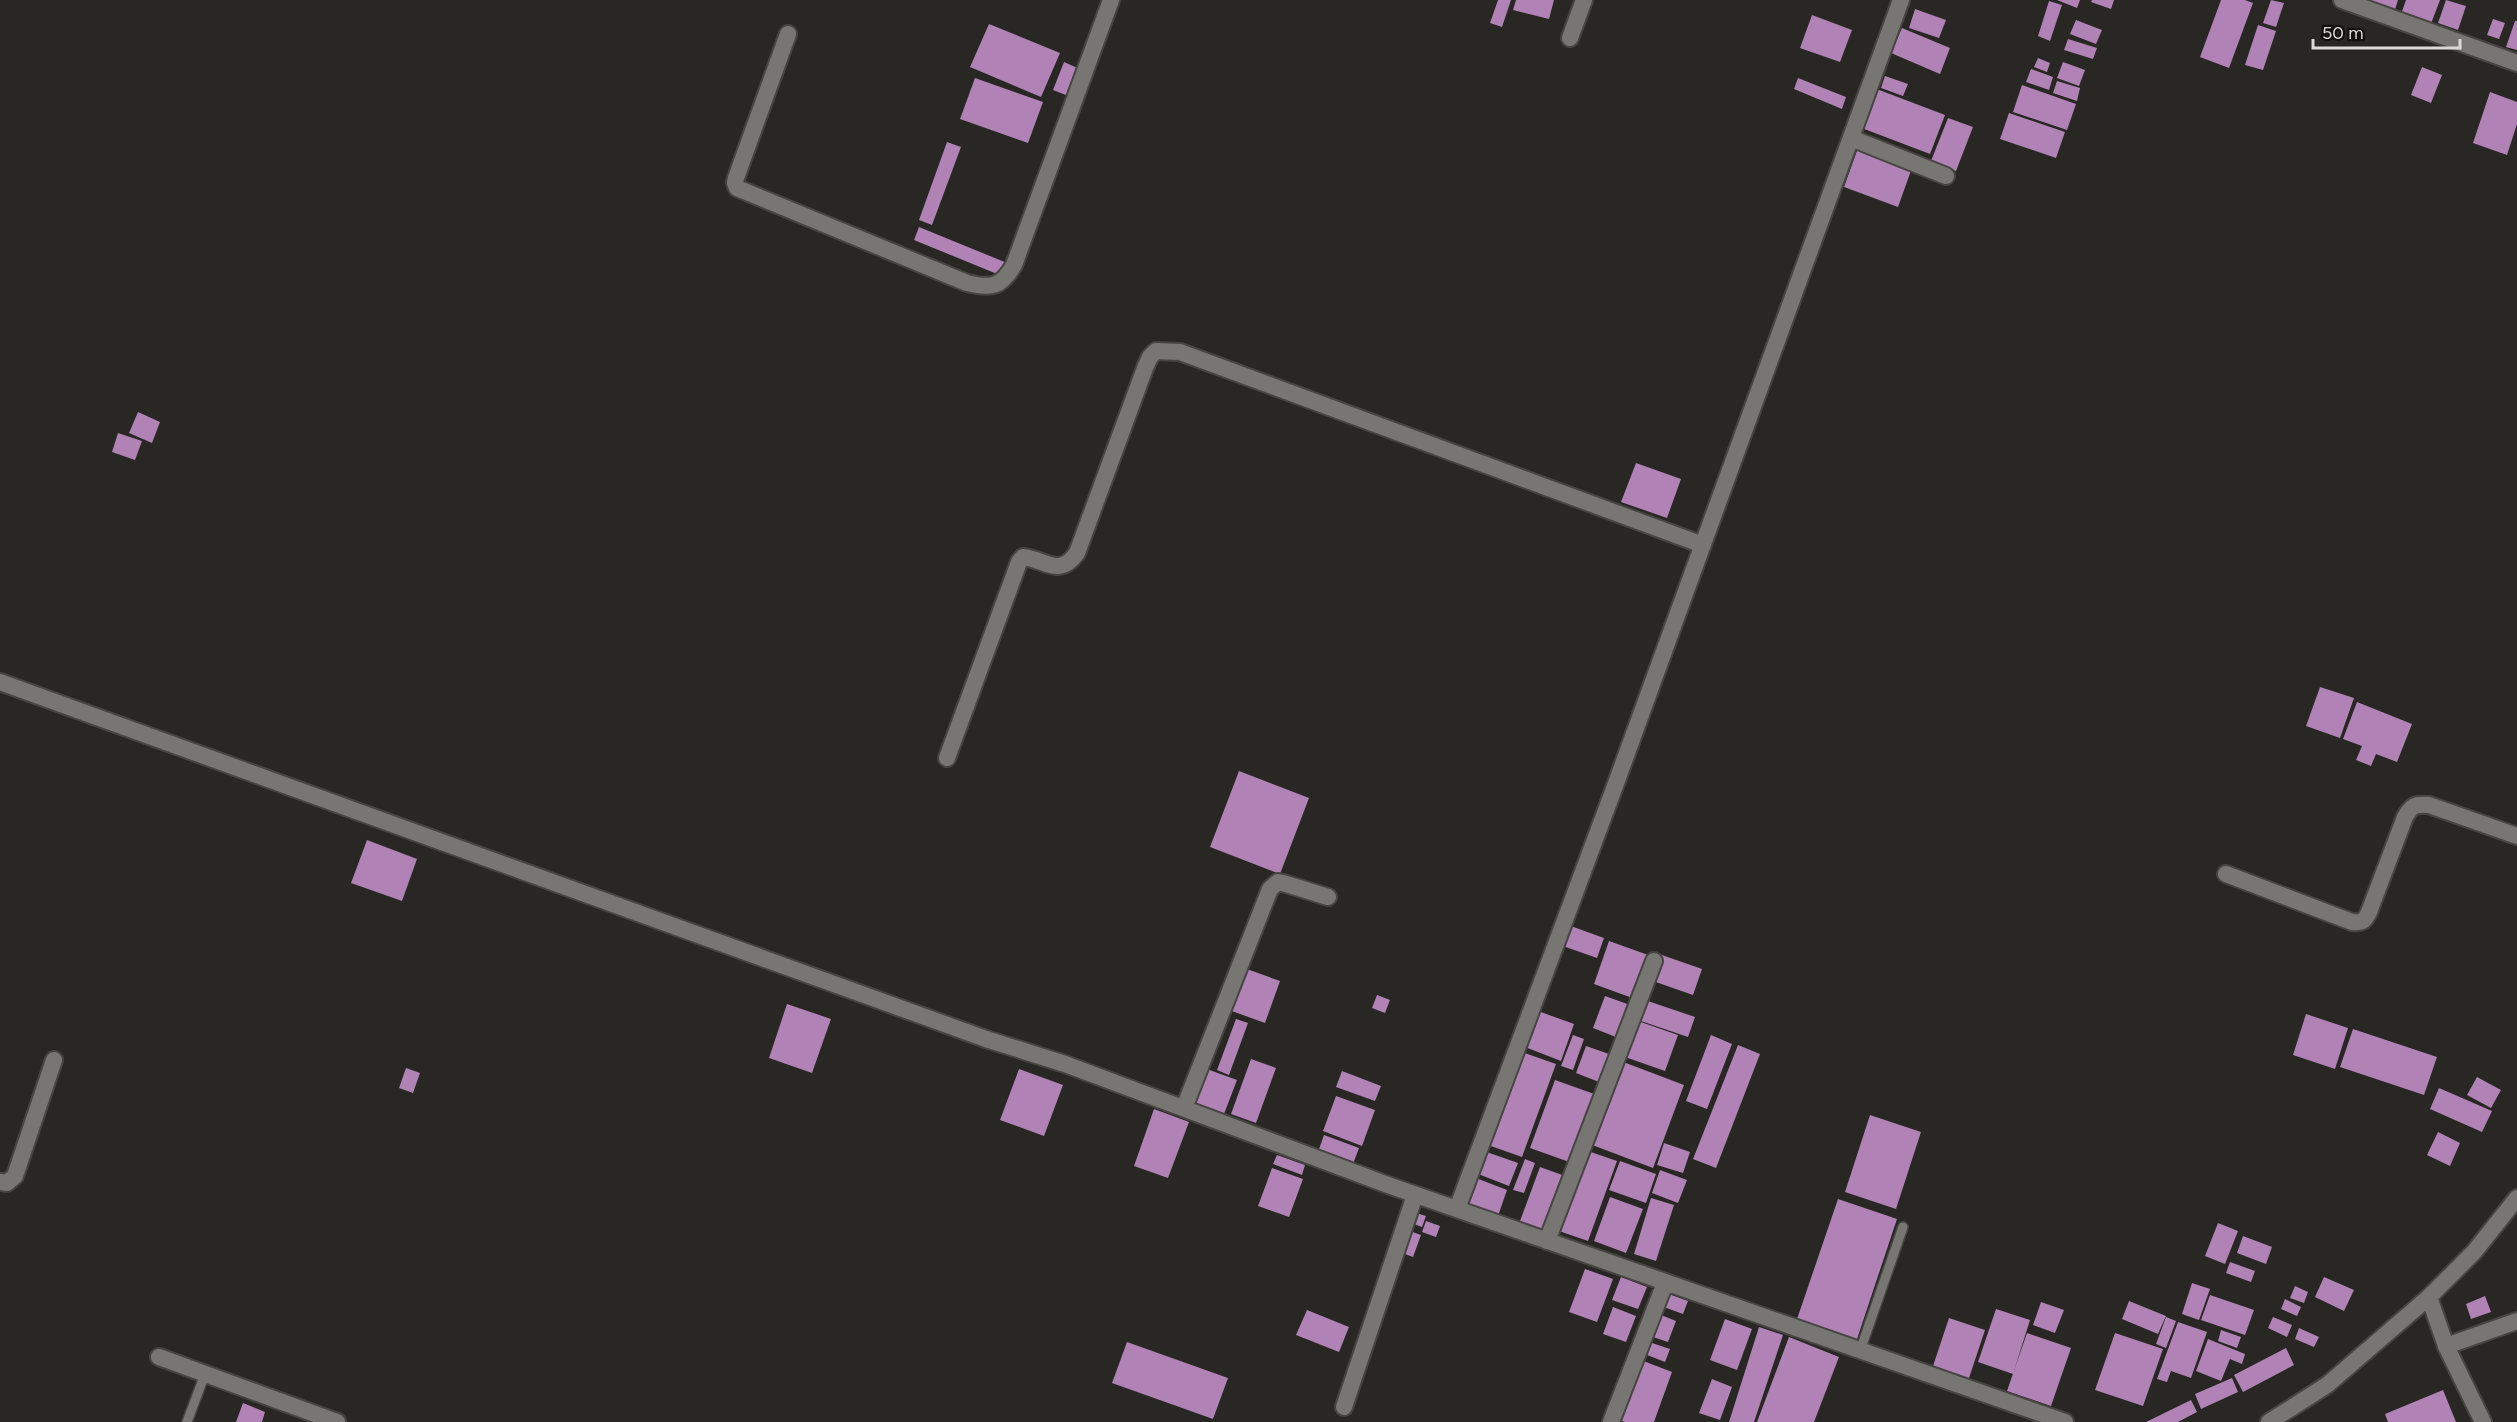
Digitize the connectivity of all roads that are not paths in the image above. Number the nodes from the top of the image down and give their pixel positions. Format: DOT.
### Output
graph roads {
  1 [pos="1111,0"];
  2 [pos="1584,0"];
  3 [pos="1901,0"];
  4 [pos="2342,0"];
  5 [pos="788,34"];
  6 [pos="1570,38"];
  7 [pos="2517,63"];
  8 [pos="1851,138"];
  9 [pos="1946,176"];
  10 [pos="1703,545"];
  11 [pos="0,682"];
  12 [pos="947,758"];
  13 [pos="2517,836"];
  14 [pos="2226,874"];
  15 [pos="1328,897"];
  16 [pos="1654,961"];
  17 [pos="54,1060"];
  18 [pos="1184,1108"];
  19 [pos="0,1182"];
  20 [pos="1415,1195"];
  21 [pos="2517,1198"];
  22 [pos="1457,1209"];
  23 [pos="1903,1227"];
  24 [pos="1547,1241"];
  25 [pos="1665,1283"];
  26 [pos="2429,1297"];
  27 [pos="2517,1321"];
  28 [pos="2446,1346"];
  29 [pos="1860,1351"];
  30 [pos="159,1357"];
  31 [pos="205,1374"];
  32 [pos="1344,1407"];
  33 [pos="188,1422"];
  34 [pos="337,1422"];
  35 [pos="1611,1422"];
  36 [pos="2065,1422"];
  37 [pos="2269,1422"];
  38 [pos="2483,1422"];
  1 -- 5 [label="street"];
  2 -- 6 [label="street"];
  3 -- 8 [label="street"];
  4 -- 7 [label="street"];
  8 -- 9 [label="street"];
  8 -- 10 [label="street"];
  10 -- 12 [label="street"];
  10 -- 22 [label="street"];
  11 -- 18 [label="street"];
  13 -- 14 [label="street"];
  15 -- 18 [label="street"];
  16 -- 24 [label="street"];
  17 -- 19 [label="street"];
  18 -- 20 [label="street"];
  20 -- 22 [label="street"];
  20 -- 32 [label="street"];
  21 -- 26 [label="street"];
  22 -- 24 [label="street"];
  23 -- 29 [label="lane"];
  24 -- 25 [label="street"];
  25 -- 29 [label="street"];
  25 -- 35 [label="street"];
  26 -- 28 [label="street"];
  26 -- 37 [label="street"];
  27 -- 28 [label="street"];
  28 -- 38 [label="street"];
  29 -- 36 [label="street"];
  30 -- 31 [label="street"];
  31 -- 33 [label="lane"];
  31 -- 34 [label="street"];
}
